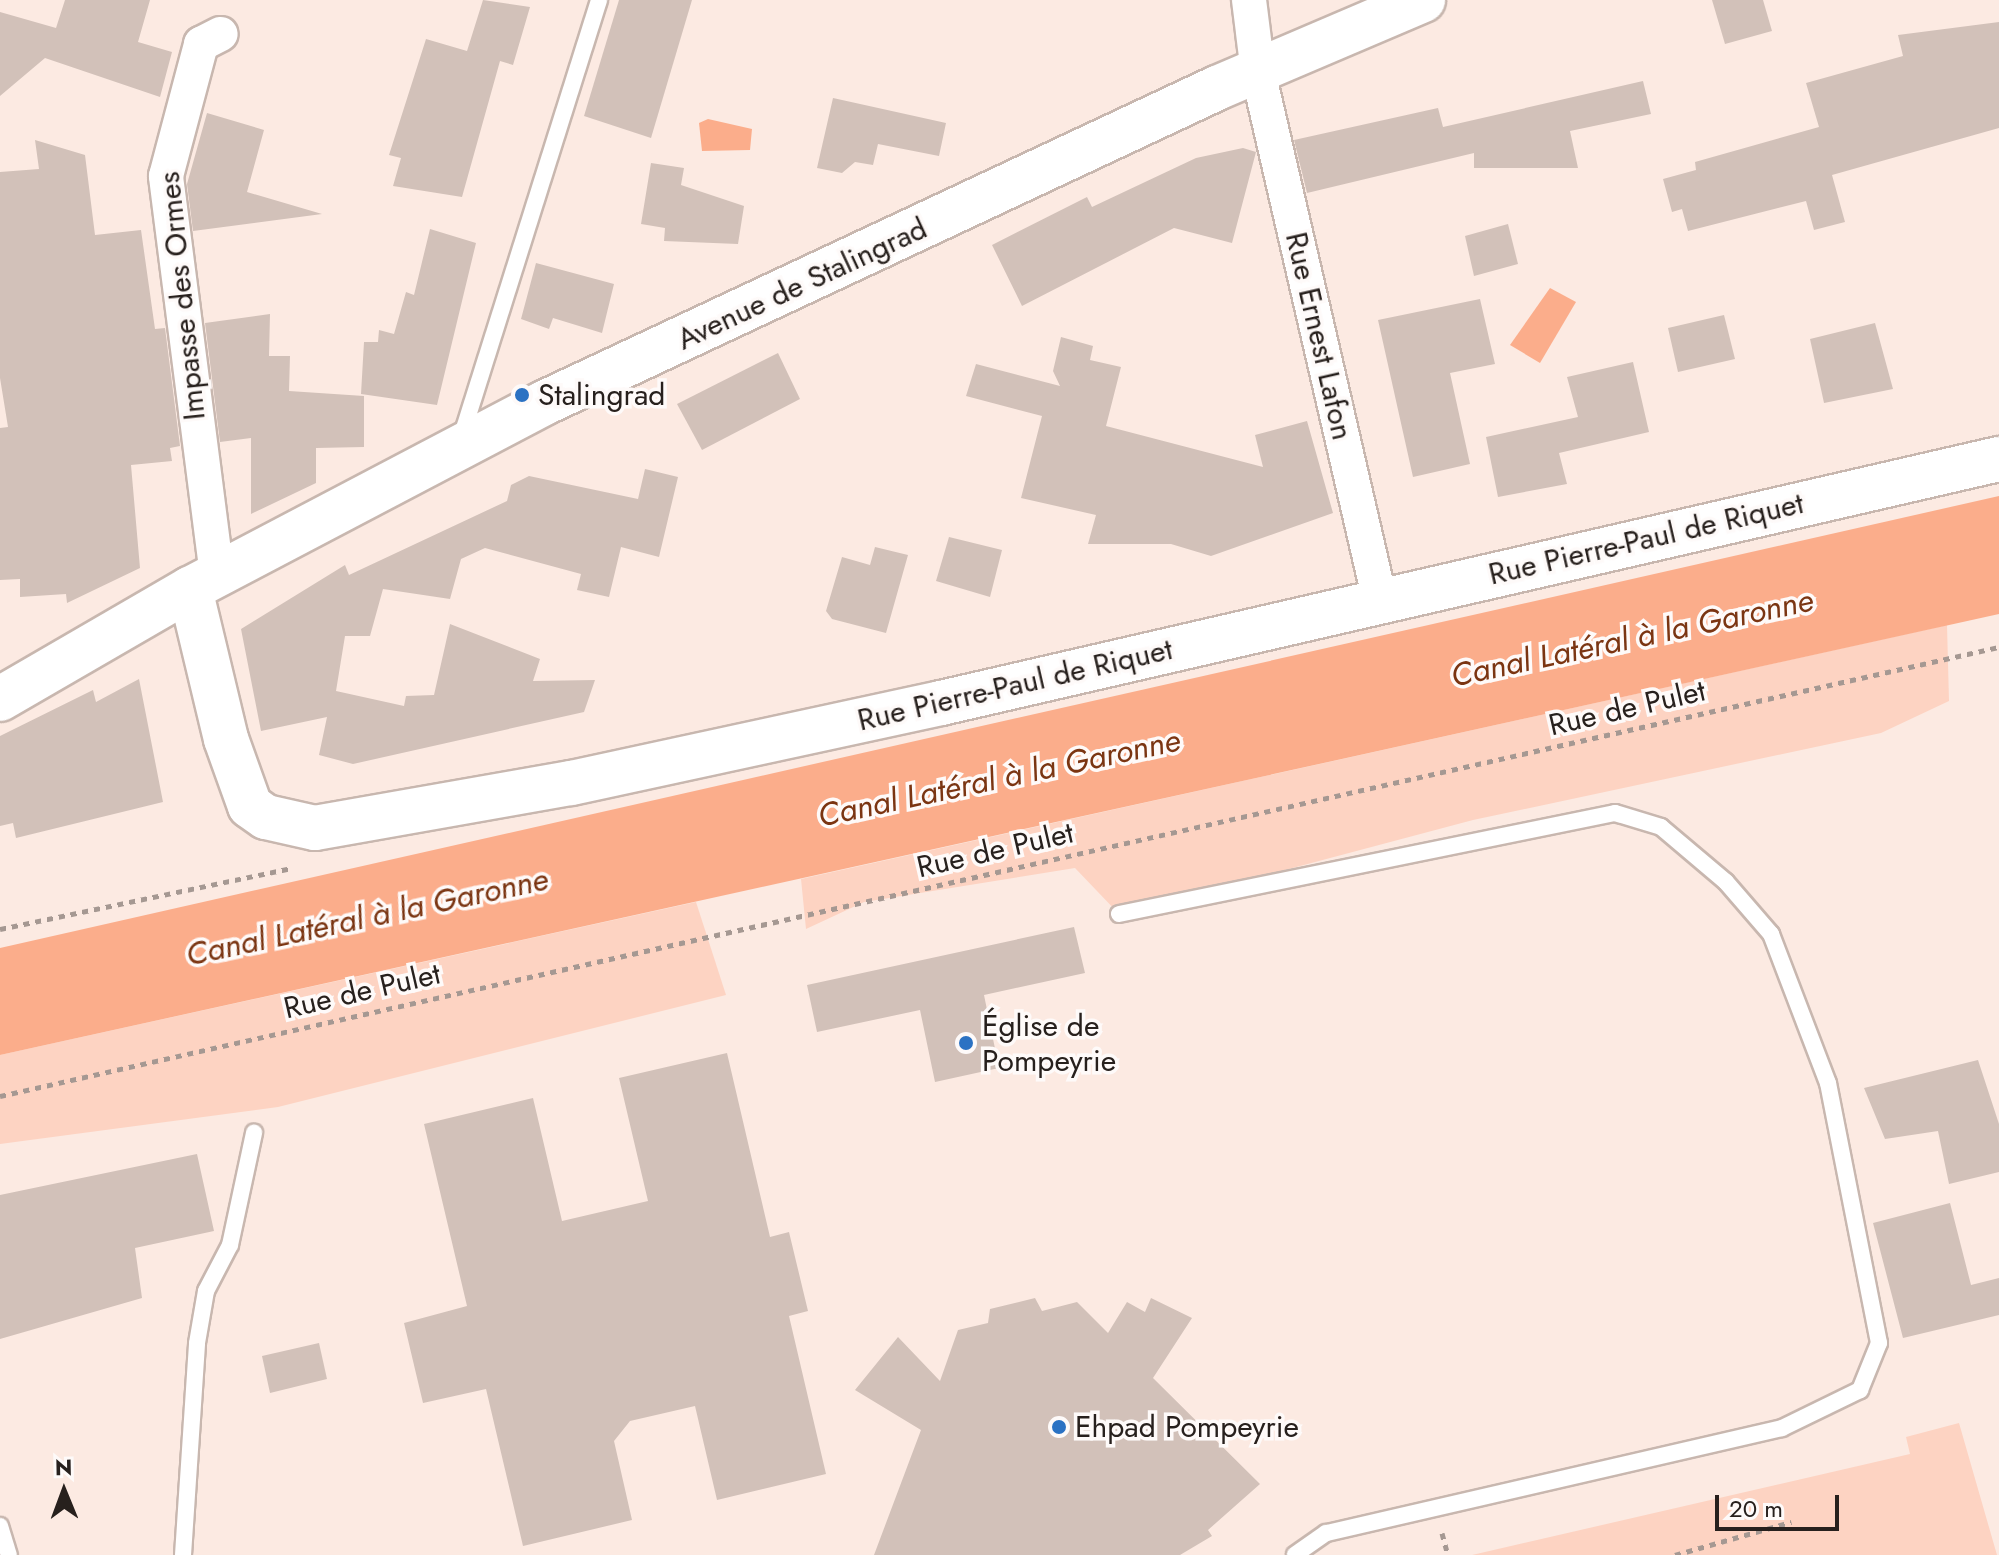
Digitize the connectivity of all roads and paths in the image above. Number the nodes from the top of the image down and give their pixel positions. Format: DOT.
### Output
graph roads {
  1 [pos="599,0"];
  2 [pos="1249,0"];
  3 [pos="1423,0"];
  4 [pos="221,34"];
  5 [pos="1258,72"];
  6 [pos="458,447"];
  7 [pos="1999,459"];
  8 [pos="203,582"];
  9 [pos="1380,601"];
  10 [pos="1999,647"];
  11 [pos="0,675"];
  12 [pos="0,699"];
  13 [pos="306,865"];
  14 [pos="1119,914"];
  15 [pos="0,929"];
  16 [pos="0,1096"];
  17 [pos="254,1133"];
  18 [pos="1791,1522"];
  19 [pos="0,1526"];
  20 [pos="9,1555"];
  21 [pos="183,1555"];
  22 [pos="1295,1555"];
  23 [pos="1675,1555"];
  1 -- 6 [label="lane"];
  2 -- 5 [label="street, Rue Ernest Lafon"];
  3 -- 5 [label="street, Avenue de Stalingrad"];
  4 -- 8 [label="street, Impasse des Ormes"];
  5 -- 6 [label="street, Avenue de Stalingrad"];
  5 -- 9 [label="street, Rue Ernest Lafon"];
  6 -- 8 [label="street, Avenue de Stalingrad"];
  7 -- 9 [label="street, Rue Pierre-Paul de Riquet"];
  8 -- 9 [label="street, Rue Pierre-Paul de Riquet"];
  8 -- 11 [label="street, Avenue de Stalingrad"];
  8 -- 12 [label="street, Avenue de Stalingrad"];
  10 -- 16 [label="path, Rue de Pulet"];
  13 -- 15 [label="path"];
  14 -- 22 [label="lane"];
  17 -- 21 [label="lane"];
  18 -- 23 [label="path"];
  19 -- 20 [label="lane"];
}
